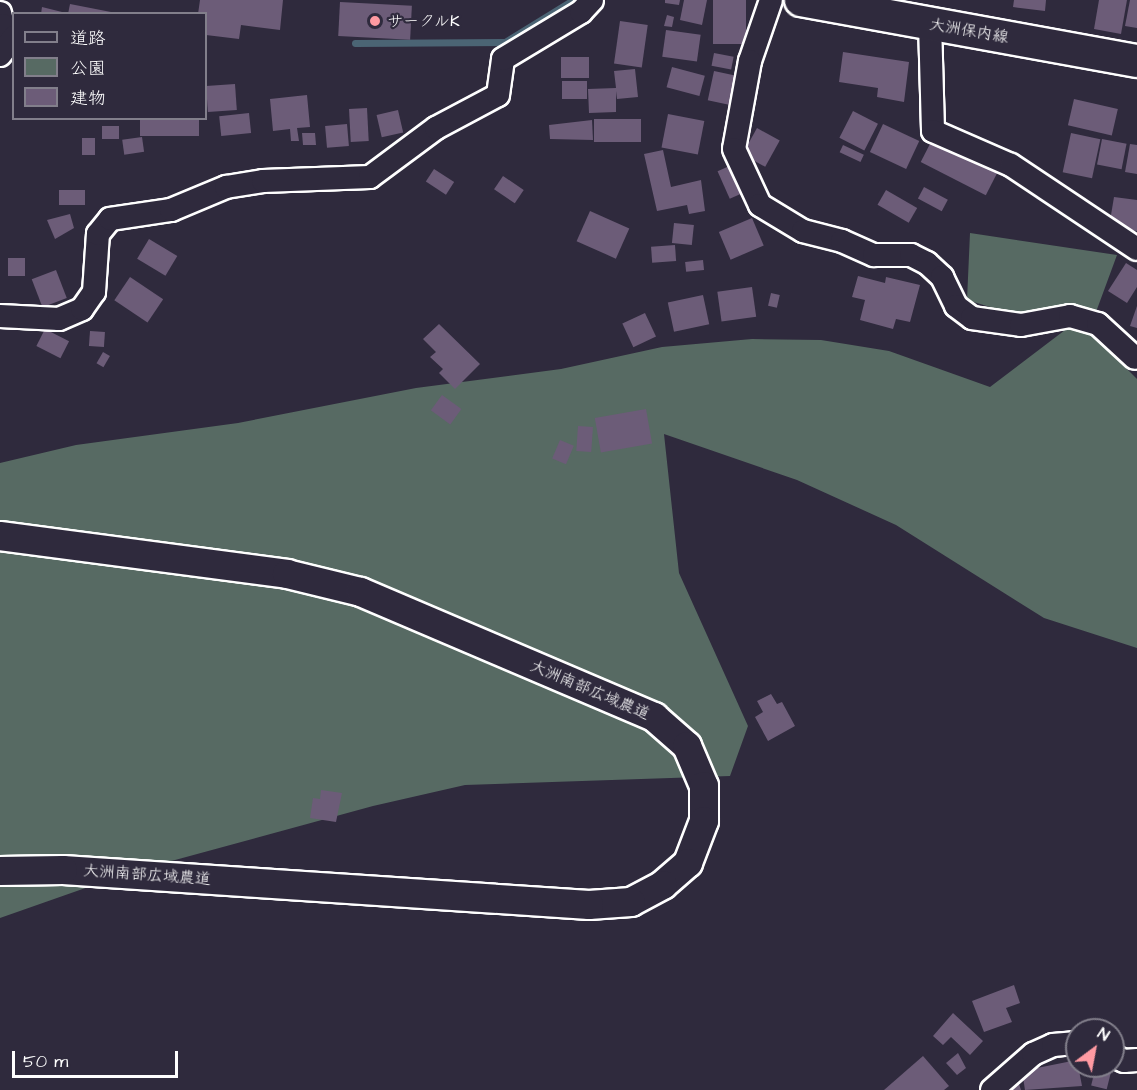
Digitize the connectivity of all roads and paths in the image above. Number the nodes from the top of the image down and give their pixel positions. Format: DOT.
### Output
graph roads {
  1 [pos="592,0"];
  2 [pos="771,0"];
  3 [pos="801,0"];
  4 [pos="0,13"];
  5 [pos="930,23"];
  6 [pos="12,34"];
  7 [pos="12,39"];
  8 [pos="0,55"];
  9 [pos="1137,61"];
  10 [pos="1137,249"];
  11 [pos="0,316"];
  12 [pos="1135,358"];
  13 [pos="0,536"];
  14 [pos="0,871"];
  15 [pos="1065,1044"];
  16 [pos="992,1090"];
  1 -- 11 [label="street"];
  2 -- 12 [label="street"];
  3 -- 5 [label="main road, 大洲保内線"];
  4 -- 6 [label="street"];
  5 -- 9 [label="main road, 大洲保内線"];
  5 -- 10 [label="street"];
  7 -- 8 [label="street"];
  13 -- 14 [label="street, 大洲南部広域農道"];
  15 -- 16 [label="street"];
}
